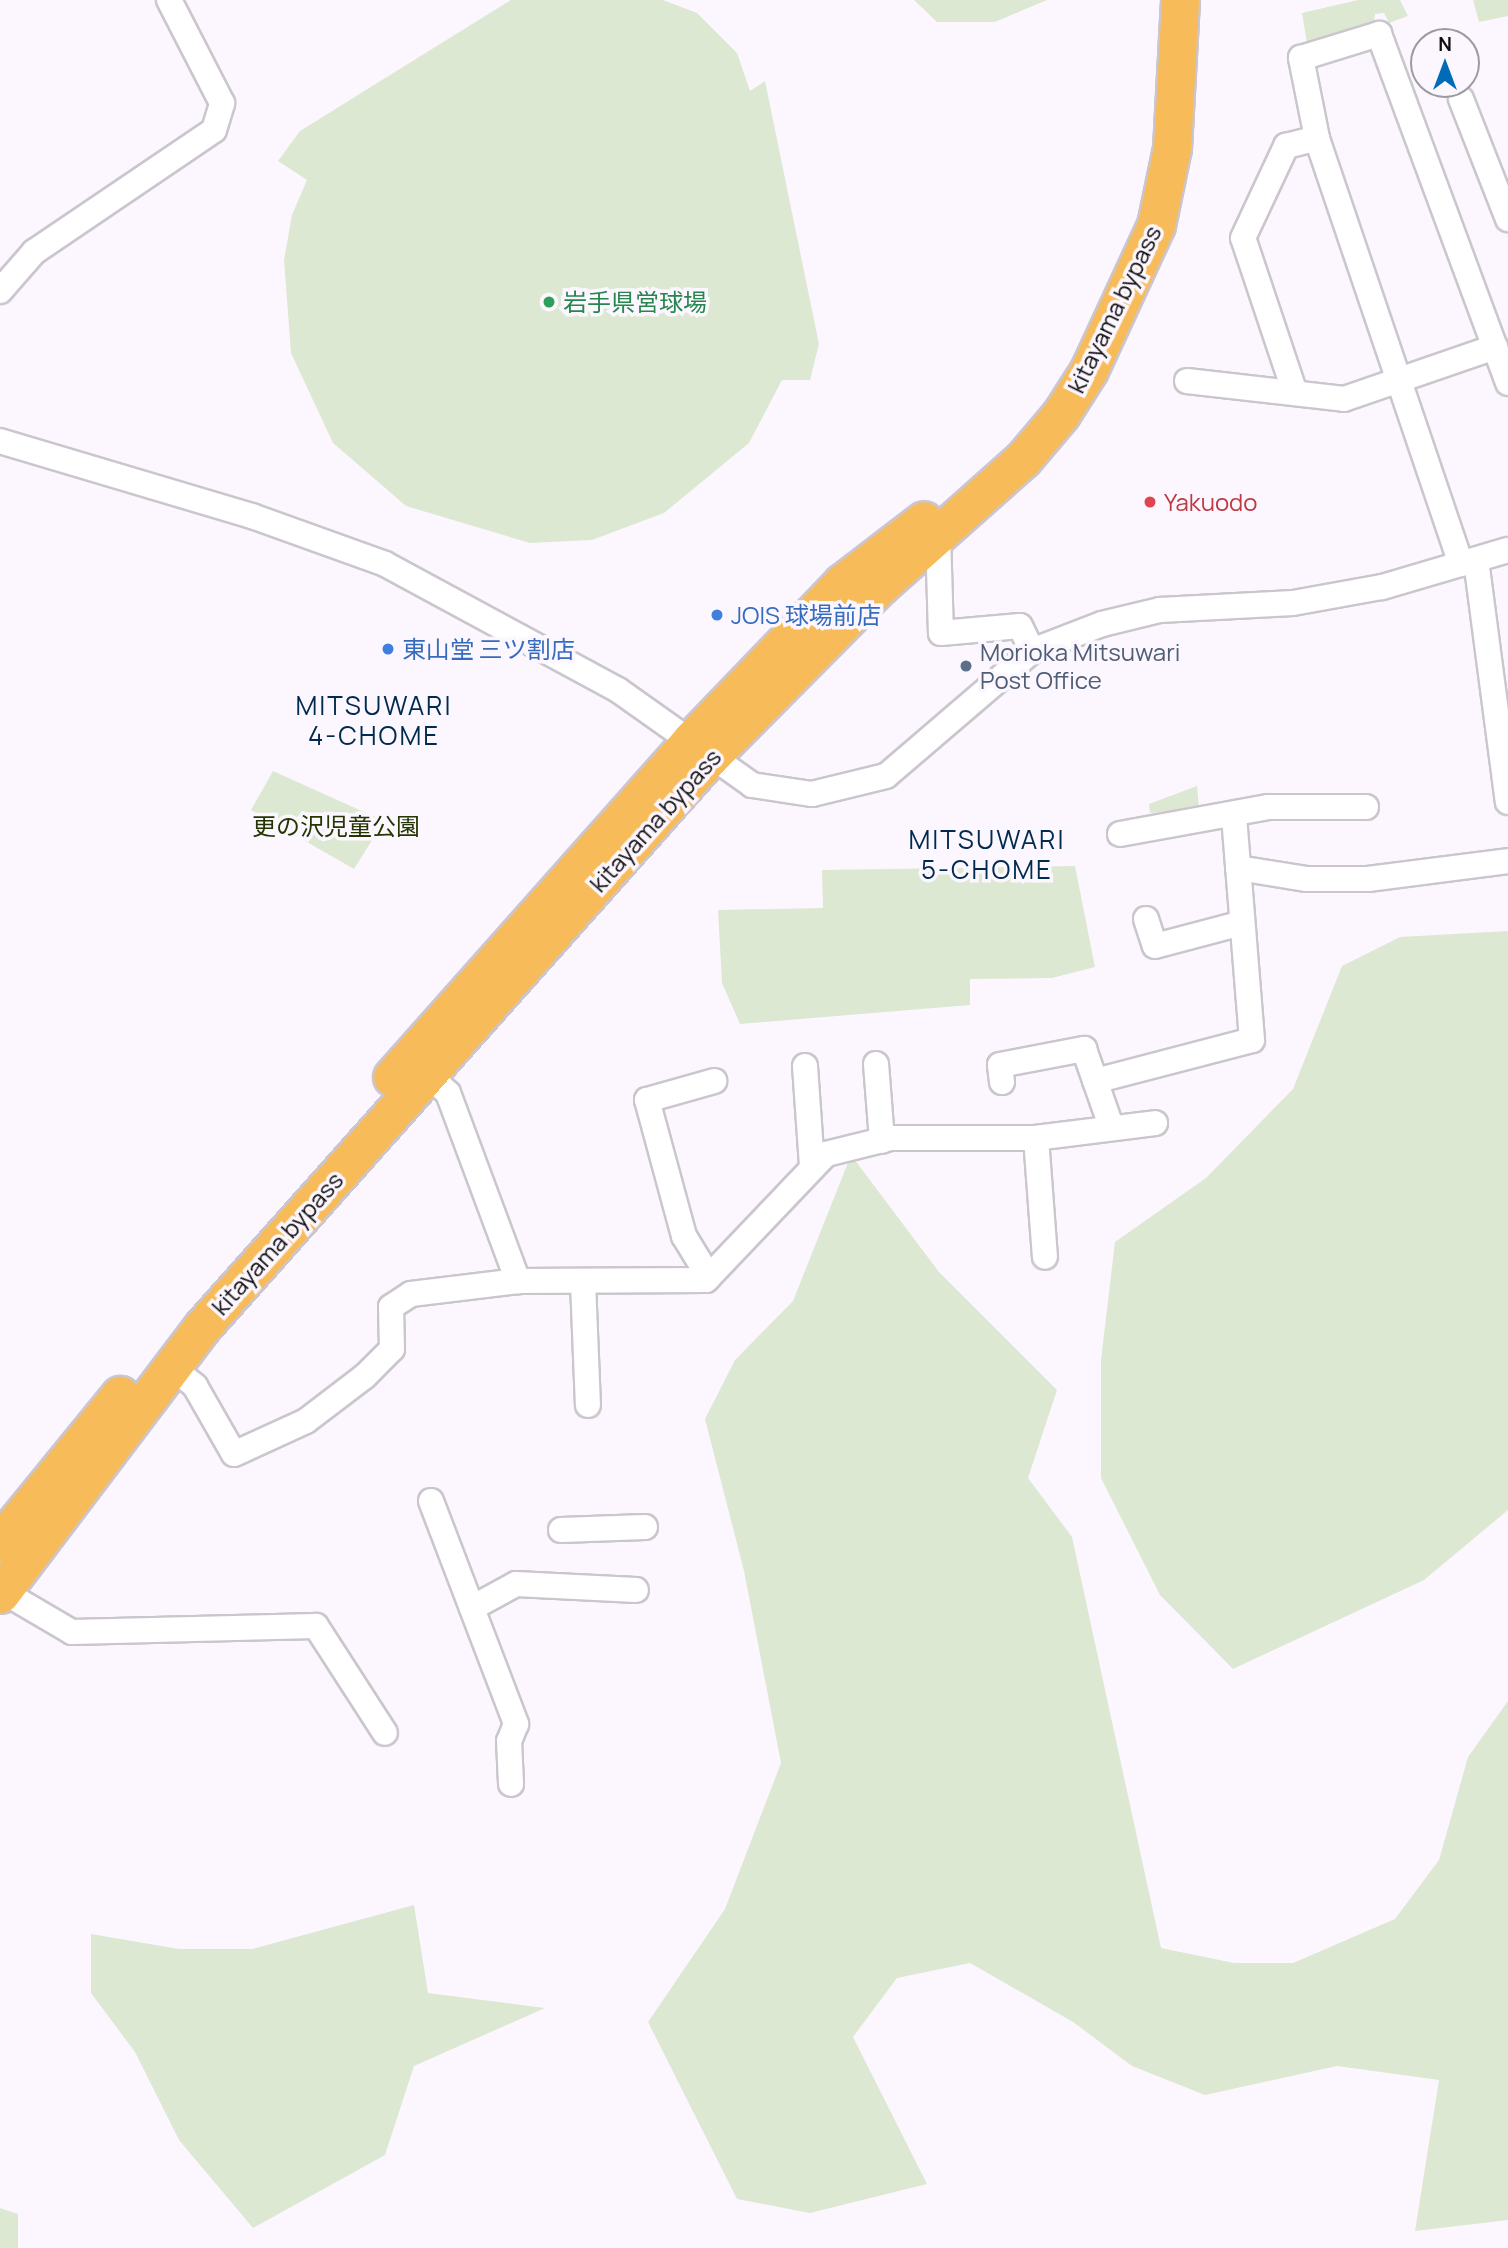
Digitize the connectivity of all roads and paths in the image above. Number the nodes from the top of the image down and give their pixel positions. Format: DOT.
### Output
graph roads {
  1 [pos="169,0"];
  2 [pos="1160,0"];
  3 [pos="1180,0"];
  4 [pos="1461,99"];
  5 [pos="1317,138"];
  6 [pos="1508,219"];
  7 [pos="0,291"];
  8 [pos="1495,347"];
  9 [pos="1401,379"];
  10 [pos="1186,381"];
  11 [pos="1508,383"];
  12 [pos="1295,393"];
  13 [pos="0,442"];
  14 [pos="939,534"];
  15 [pos="1508,550"];
  16 [pos="1468,562"];
  17 [pos="1032,651"];
  18 [pos="1501,683"];
  19 [pos="701,748"];
  20 [pos="1508,802"];
  21 [pos="1366,807"];
  22 [pos="1234,814"];
  23 [pos="1120,834"];
  24 [pos="1508,861"];
  25 [pos="1238,868"];
  26 [pos="1146,919"];
  27 [pos="1242,923"];
  28 [pos="876,1064"];
  29 [pos="804,1066"];
  30 [pos="428,1074"];
  31 [pos="714,1081"];
  32 [pos="1095,1081"];
  33 [pos="1002,1082"];
  34 [pos="1155,1123"];
  35 [pos="1111,1126"];
  36 [pos="1036,1138"];
  37 [pos="882,1141"];
  38 [pos="811,1166"];
  39 [pos="1045,1257"];
  40 [pos="709,1277"];
  41 [pos="518,1281"];
  42 [pos="583,1282"];
  43 [pos="172,1367"];
  44 [pos="588,1405"];
  45 [pos="431,1501"];
  46 [pos="645,1527"];
  47 [pos="561,1530"];
  48 [pos="0,1542"];
  49 [pos="636,1590"];
  50 [pos="1,1592"];
  51 [pos="471,1608"];
  52 [pos="385,1733"];
  53 [pos="511,1784"];
  1 -- 7 [label="street"];
  2 -- 19 [label="highway, kitayama bypass"];
  3 -- 14 [label="highway, kitayama bypass"];
  4 -- 6 [label="street"];
  5 -- 8 [label="street"];
  5 -- 9 [label="street"];
  5 -- 12 [label="street"];
  8 -- 9 [label="street"];
  8 -- 11 [label="street"];
  9 -- 12 [label="street"];
  9 -- 16 [label="street"];
  10 -- 12 [label="street"];
  13 -- 19 [label="street"];
  14 -- 17 [label="street"];
  14 -- 19 [label="highway, kitayama bypass"];
  15 -- 16 [label="street"];
  16 -- 17 [label="street"];
  16 -- 18 [label="street"];
  17 -- 19 [label="street"];
  18 -- 20 [label="street"];
  19 -- 30 [label="highway, kitayama bypass"];
  19 -- 48 [label="highway, kitayama bypass"];
  21 -- 22 [label="street"];
  22 -- 23 [label="street"];
  22 -- 25 [label="street"];
  24 -- 25 [label="street"];
  25 -- 27 [label="street"];
  26 -- 27 [label="street"];
  27 -- 32 [label="street"];
  28 -- 37 [label="street"];
  29 -- 38 [label="street"];
  30 -- 41 [label="street"];
  30 -- 43 [label="highway, kitayama bypass"];
  31 -- 40 [label="street"];
  32 -- 33 [label="street"];
  32 -- 35 [label="street"];
  34 -- 35 [label="street"];
  35 -- 36 [label="street"];
  36 -- 37 [label="street"];
  36 -- 39 [label="street"];
  37 -- 38 [label="street"];
  38 -- 40 [label="street"];
  40 -- 42 [label="street"];
  41 -- 42 [label="street"];
  41 -- 43 [label="street"];
  42 -- 44 [label="street"];
  43 -- 50 [label="highway, kitayama bypass"];
  45 -- 51 [label="street"];
  46 -- 47 [label="street"];
  49 -- 51 [label="street"];
  50 -- 52 [label="street"];
  51 -- 53 [label="street"];
}
